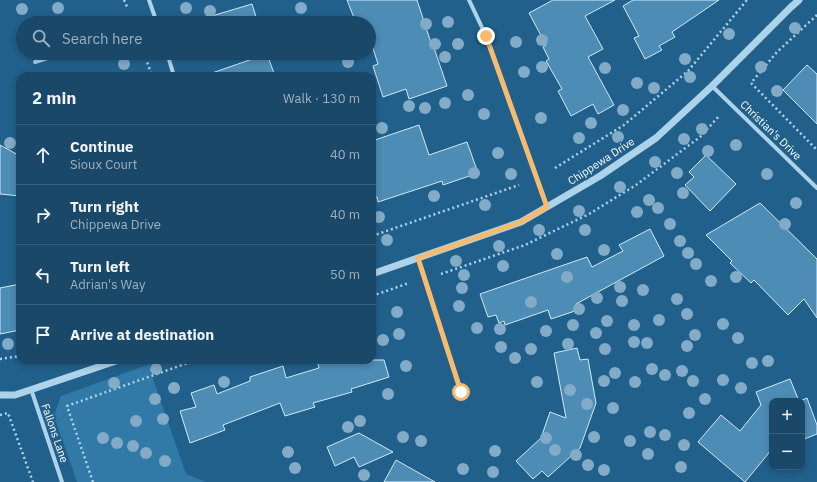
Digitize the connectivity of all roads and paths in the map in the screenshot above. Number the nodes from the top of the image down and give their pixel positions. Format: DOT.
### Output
graph roads {
  1 [pos="124,0"];
  2 [pos="149,0"];
  3 [pos="470,0"];
  4 [pos="747,0"];
  5 [pos="799,0"];
  6 [pos="128,9"];
  7 [pos="817,15"];
  8 [pos="154,16"];
  9 [pos="41,60"];
  10 [pos="146,60"];
  11 [pos="169,60"];
  12 [pos="35,62"];
  13 [pos="151,72"];
  14 [pos="173,72"];
  15 [pos="712,86"];
  16 [pos="720,115"];
  17 [pos="817,150"];
  18 [pos="555,168"];
  19 [pos="519,185"];
  20 [pos="817,188"];
  21 [pos="547,207"];
  22 [pos="376,235"];
  23 [pos="418,258"];
  24 [pos="376,273"];
  25 [pos="441,274"];
  26 [pos="409,283"];
  27 [pos="376,295"];
  28 [pos="16,357"];
  29 [pos="0,359"];
  30 [pos="107,364"];
  31 [pos="185,364"];
  32 [pos="31,389"];
  33 [pos="461,392"];
  34 [pos="0,395"];
  35 [pos="0,414"];
  36 [pos="33,482"];
  37 [pos="62,482"];
  38 [pos="93,482"];
  1 -- 6 [label="path"];
  2 -- 8 [label="street"];
  3 -- 21 [label="street"];
  4 -- 18 [label="path"];
  5 -- 15 [label="street, Chippewa Drive"];
  7 -- 17 [label="path"];
  9 -- 12 [label="street"];
  10 -- 13 [label="path"];
  11 -- 14 [label="street"];
  15 -- 20 [label="street, Christian's Drive"];
  15 -- 21 [label="street, Chippewa Drive"];
  16 -- 25 [label="path"];
  19 -- 22 [label="path"];
  21 -- 23 [label="street, Chippewa Drive"];
  23 -- 24 [label="street, Chippewa Drive"];
  23 -- 33 [label="street"];
  26 -- 27 [label="path"];
  28 -- 29 [label="path"];
  30 -- 32 [label="street"];
  31 -- 38 [label="path"];
  32 -- 34 [label="street"];
  32 -- 37 [label="street, Fallons Lane"];
  35 -- 36 [label="path"];
}
